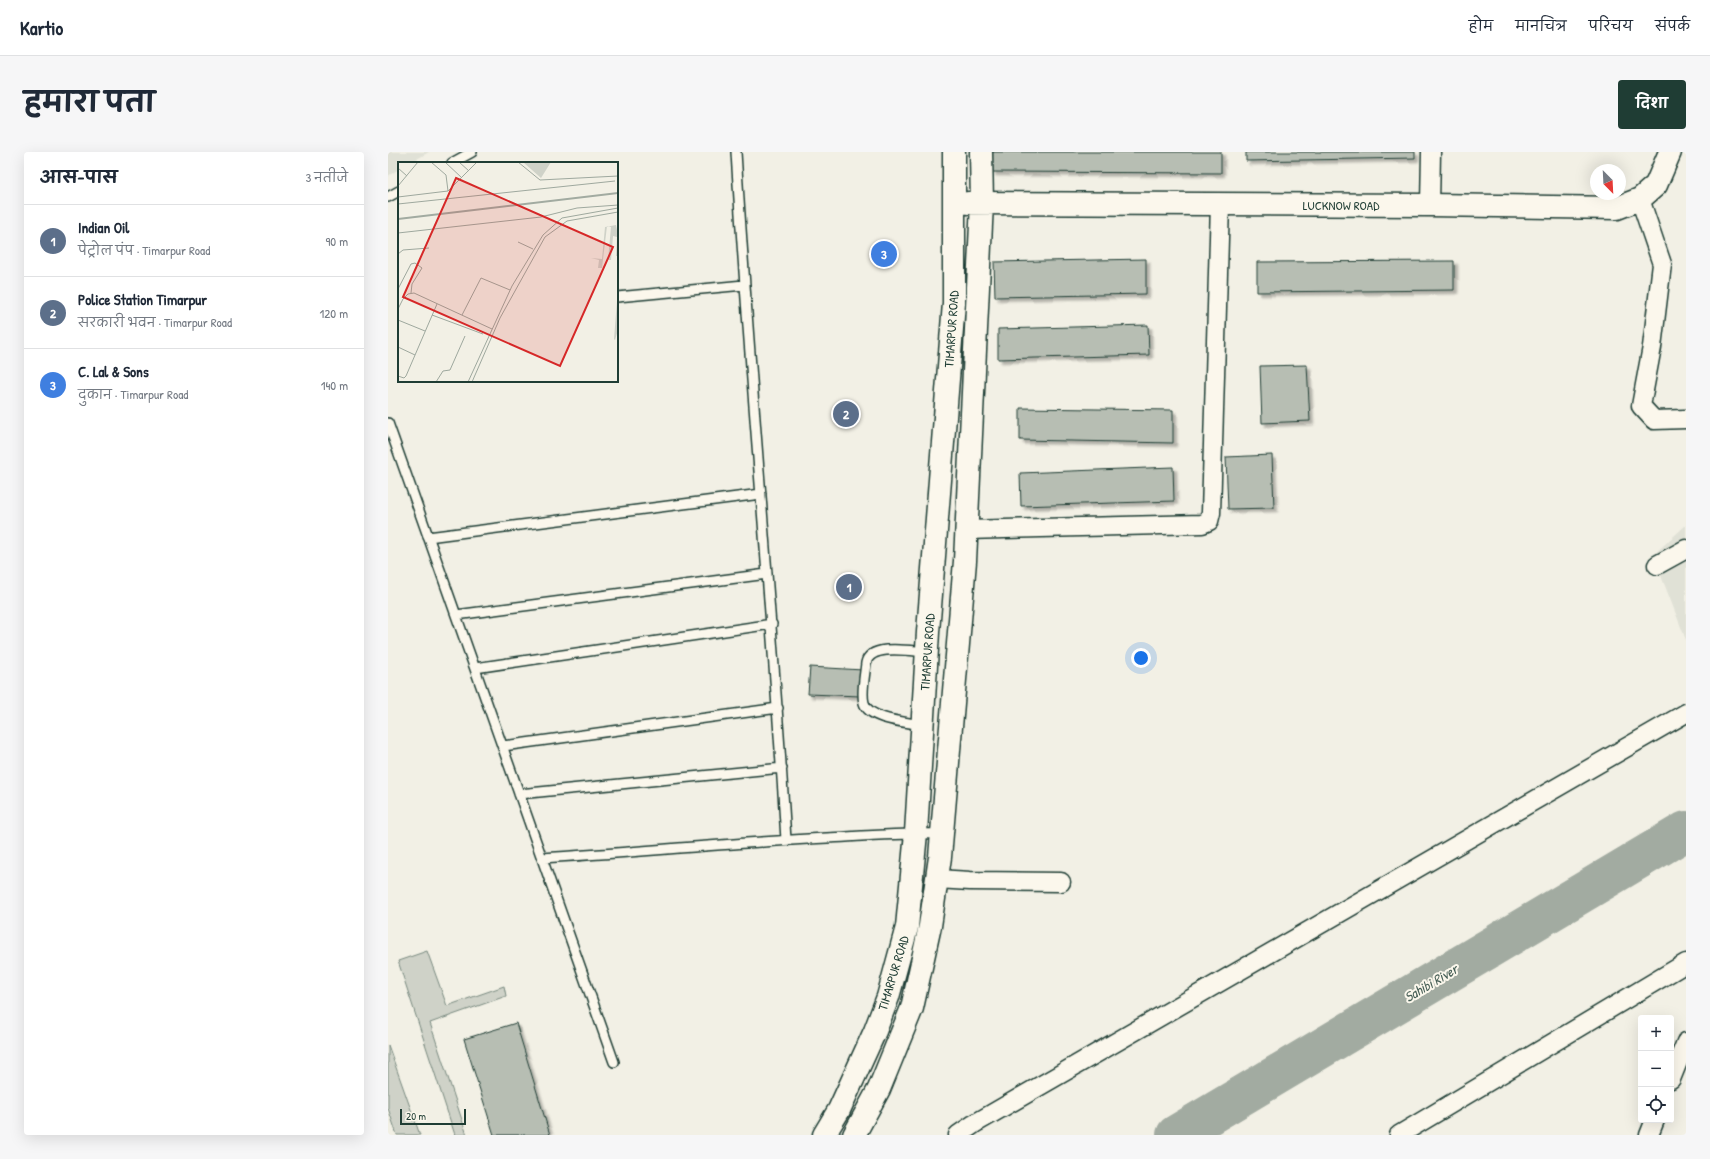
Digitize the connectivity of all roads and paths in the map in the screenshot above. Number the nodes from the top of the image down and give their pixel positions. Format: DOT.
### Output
graph roads {
  1 [pos="472,152"];
  2 [pos="736,152"];
  3 [pos="954,152"];
  4 [pos="981,152"];
  5 [pos="1430,152"];
  6 [pos="1670,152"];
  7 [pos="454,162"];
  8 [pos="398,192"];
  9 [pos="388,197"];
  10 [pos="1640,199"];
  11 [pos="982,203"];
  12 [pos="954,204"];
  13 [pos="1220,204"];
  14 [pos="1430,205"];
  15 [pos="744,285"];
  16 [pos="618,297"];
  17 [pos="1686,419"];
  18 [pos="388,423"];
  19 [pos="761,494"];
  20 [pos="966,530"];
  21 [pos="428,537"];
  22 [pos="1686,549"];
  23 [pos="1657,565"];
  24 [pos="768,574"];
  25 [pos="456,615"];
  26 [pos="772,624"];
  27 [pos="927,652"];
  28 [pos="475,668"];
  29 [pos="778,708"];
  30 [pos="1686,713"];
  31 [pos="922,726"];
  32 [pos="503,746"];
  33 [pos="782,768"];
  34 [pos="519,794"];
  35 [pos="916,833"];
  36 [pos="942,834"];
  37 [pos="786,840"];
  38 [pos="542,858"];
  39 [pos="937,879"];
  40 [pos="1061,882"];
  41 [pos="1686,963"];
  42 [pos="1686,1042"];
  43 [pos="614,1062"];
  44 [pos="1674,1072"];
  45 [pos="1654,1123"];
  46 [pos="824,1135"];
  47 [pos="854,1135"];
  48 [pos="958,1135"];
  49 [pos="1399,1135"];
  50 [pos="1649,1135"];
  1 -- 7 [label="lane"];
  2 -- 15 [label="lane"];
  3 -- 12 [label="street, TIMARPUR ROAD"];
  4 -- 11 [label="street, TIMARPUR ROAD"];
  5 -- 14 [label="street"];
  6 -- 10 [label="street, LUCKNOW ROAD"];
  8 -- 9 [label="lane"];
  10 -- 14 [label="street, LUCKNOW ROAD"];
  10 -- 17 [label="street"];
  11 -- 12 [label="street, LUCKNOW ROAD"];
  11 -- 13 [label="street, LUCKNOW ROAD"];
  11 -- 20 [label="street, TIMARPUR ROAD"];
  12 -- 27 [label="street, TIMARPUR ROAD"];
  13 -- 14 [label="street, LUCKNOW ROAD"];
  13 -- 20 [label="street"];
  15 -- 16 [label="lane"];
  15 -- 19 [label="lane"];
  18 -- 21 [label="lane"];
  19 -- 21 [label="lane"];
  19 -- 24 [label="lane"];
  20 -- 36 [label="street, TIMARPUR ROAD"];
  21 -- 25 [label="lane"];
  22 -- 23 [label="street"];
  24 -- 25 [label="lane"];
  24 -- 26 [label="lane"];
  25 -- 28 [label="lane"];
  26 -- 28 [label="lane"];
  26 -- 29 [label="lane"];
  27 -- 31 [label="street, TIMARPUR ROAD"];
  27 -- 31 [label="lane"];
  28 -- 32 [label="lane"];
  29 -- 32 [label="lane"];
  29 -- 33 [label="lane"];
  30 -- 48 [label="street"];
  31 -- 35 [label="street, TIMARPUR ROAD"];
  32 -- 34 [label="lane"];
  33 -- 34 [label="lane"];
  33 -- 37 [label="lane"];
  34 -- 38 [label="lane"];
  35 -- 36 [label="lane"];
  35 -- 37 [label="lane"];
  35 -- 46 [label="street, TIMARPUR ROAD"];
  36 -- 39 [label="street, TIMARPUR ROAD"];
  37 -- 38 [label="lane"];
  38 -- 43 [label="lane"];
  39 -- 40 [label="street"];
  39 -- 47 [label="street, TIMARPUR ROAD"];
  41 -- 49 [label="street"];
  42 -- 44 [label="street"];
  45 -- 50 [label="street"];
}
